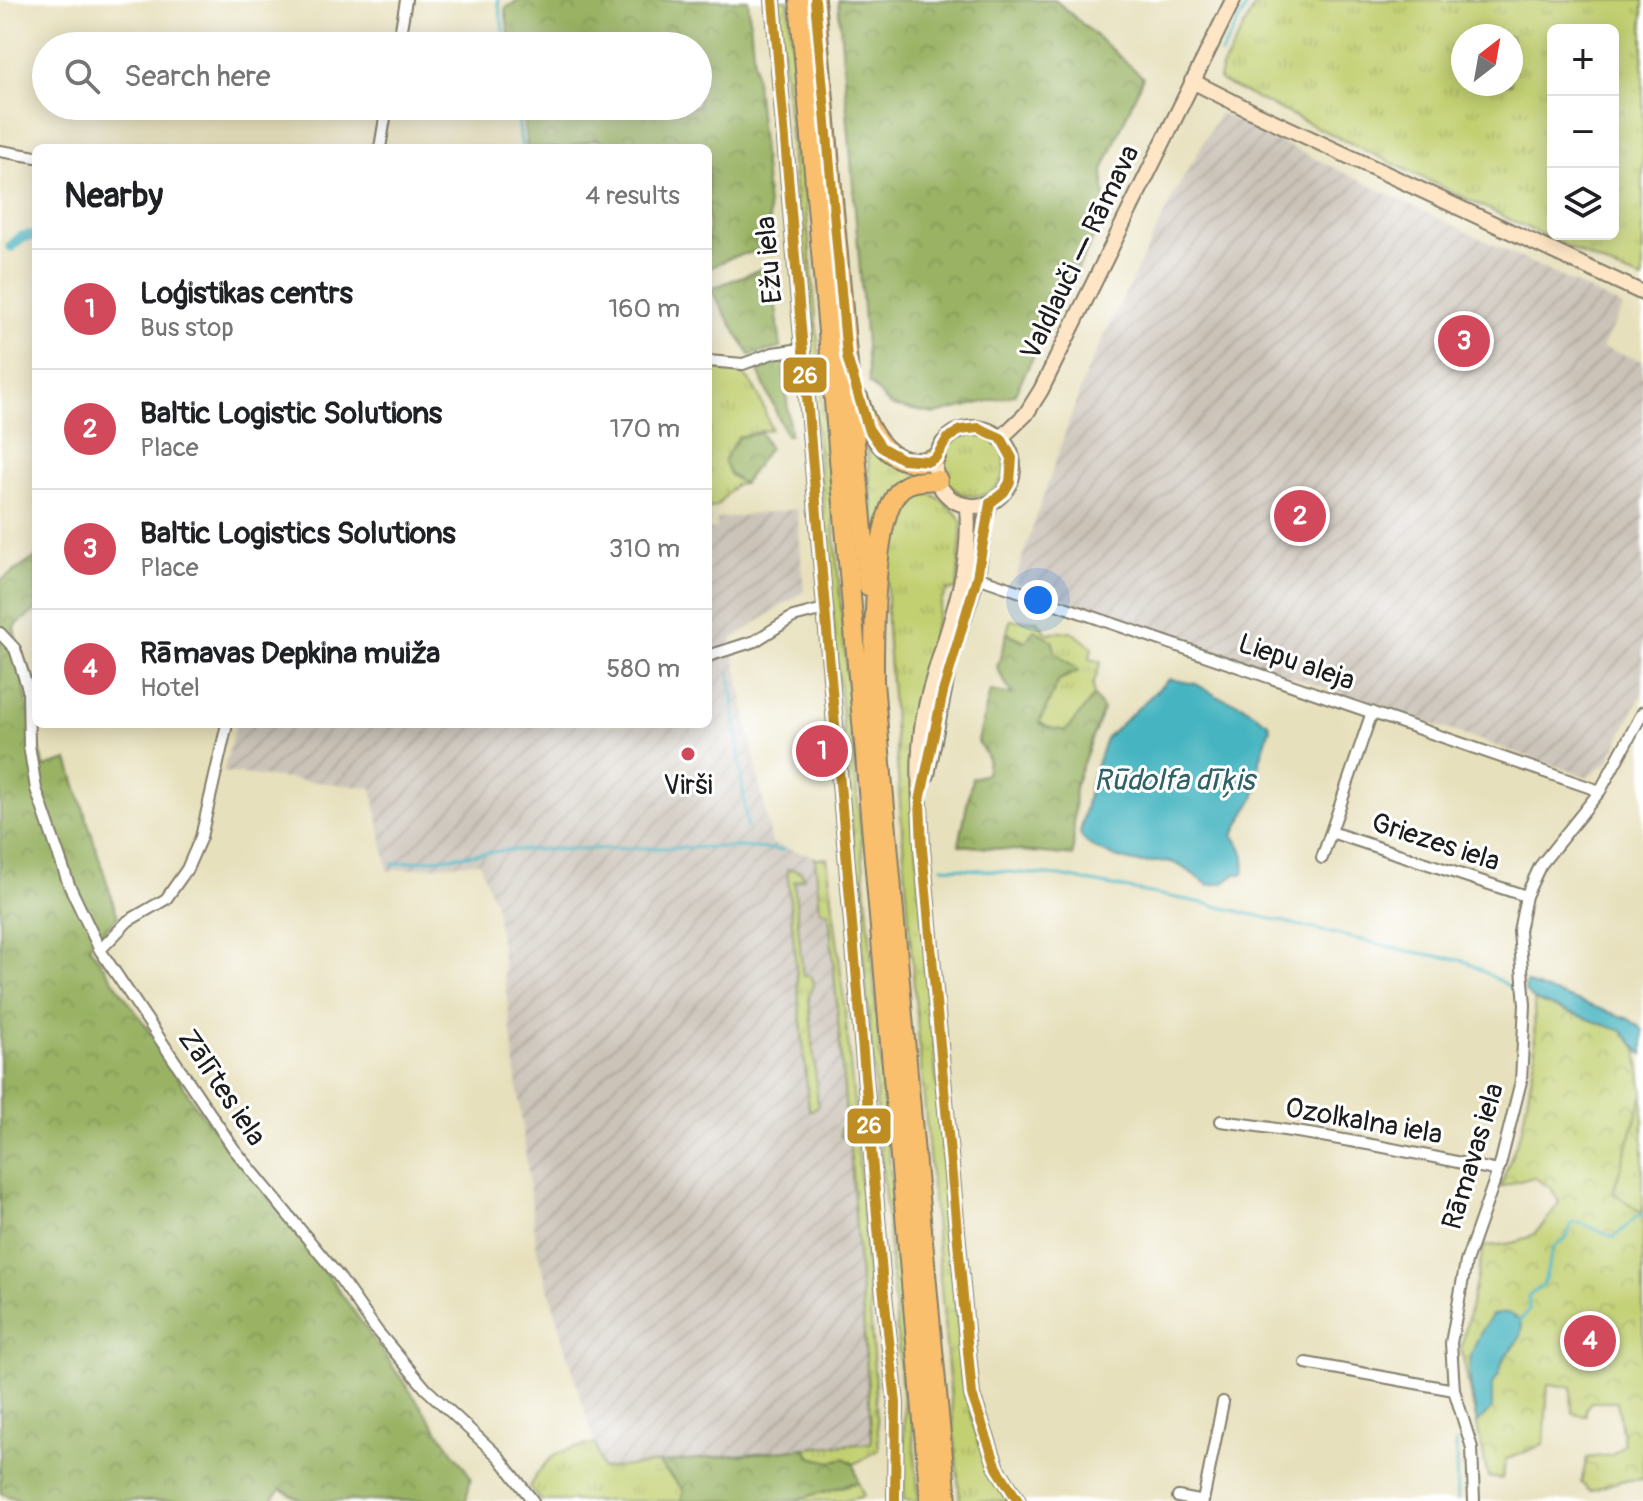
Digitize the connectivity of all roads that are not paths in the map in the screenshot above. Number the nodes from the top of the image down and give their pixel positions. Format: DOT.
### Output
graph roads {
  1 [pos="406,0"];
  2 [pos="773,0"];
  3 [pos="799,0"];
  4 [pos="815,0"];
  5 [pos="1233,0"];
  6 [pos="400,32"];
  7 [pos="1192,81"];
  8 [pos="385,120"];
  9 [pos="381,144"];
  10 [pos="0,151"];
  11 [pos="32,156"];
  12 [pos="1643,293"];
  13 [pos="801,349"];
  14 [pos="847,357"];
  15 [pos="712,361"];
  16 [pos="1001,438"];
  17 [pos="936,457"];
  18 [pos="938,480"];
  19 [pos="990,503"];
  20 [pos="967,505"];
  21 [pos="977,577"];
  22 [pos="824,609"];
  23 [pos="0,633"];
  24 [pos="874,640"];
  25 [pos="712,655"];
  26 [pos="1372,712"];
  27 [pos="1643,712"];
  28 [pos="226,728"];
  29 [pos="1600,791"];
  30 [pos="920,801"];
  31 [pos="1331,832"];
  32 [pos="1322,858"];
  33 [pos="1526,896"];
  34 [pos="100,950"];
  35 [pos="1221,1121"];
  36 [pos="1498,1171"];
  37 [pos="1306,1363"];
  38 [pos="1454,1390"];
  39 [pos="1223,1402"];
  40 [pos="1178,1497"];
  41 [pos="533,1501"];
  42 [pos="895,1501"];
  43 [pos="930,1501"];
  44 [pos="947,1501"];
  45 [pos="1018,1501"];
  46 [pos="1201,1501"];
  47 [pos="1474,1501"];
  1 -- 6 [label="street"];
  2 -- 13 [label="main road, Ežu iela"];
  3 -- 43 [label="highway"];
  4 -- 14 [label="highway"];
  5 -- 7 [label="main road, Valdlauči — Rāmava"];
  7 -- 12 [label="main road"];
  7 -- 16 [label="main road, Valdlauči — Rāmava"];
  8 -- 9 [label="street"];
  10 -- 11 [label="street"];
  13 -- 15 [label="street"];
  13 -- 22 [label="main road, Ežu iela"];
  14 -- 17 [label="highway"];
  14 -- 24 [label="highway"];
  16 -- 17 [label="main road"];
  16 -- 19 [label="main road"];
  17 -- 18 [label="main road"];
  18 -- 20 [label="main road"];
  18 -- 24 [label="highway"];
  19 -- 20 [label="main road"];
  19 -- 21 [label="main road"];
  20 -- 30 [label="main road"];
  21 -- 26 [label="street, Liepu aleja"];
  21 -- 30 [label="main road"];
  22 -- 25 [label="street"];
  22 -- 42 [label="main road, Ežu iela"];
  23 -- 34 [label="street, Zālītes iela"];
  24 -- 44 [label="highway"];
  26 -- 29 [label="street, Liepu aleja"];
  26 -- 31 [label="street, Griezes iela"];
  27 -- 29 [label="street, Rāmavas iela"];
  28 -- 34 [label="street"];
  29 -- 33 [label="street, Rāmavas iela"];
  30 -- 45 [label="main road"];
  31 -- 32 [label="street, Griezes iela"];
  31 -- 33 [label="street, Griezes iela"];
  33 -- 36 [label="street, Rāmavas iela"];
  34 -- 41 [label="street, Zālītes iela"];
  35 -- 36 [label="street, Ozolkalna iela"];
  36 -- 38 [label="street, Rāmavas iela"];
  37 -- 38 [label="street"];
  38 -- 47 [label="street, Rāmavas iela"];
  39 -- 46 [label="street"];
  40 -- 46 [label="street"];
}
